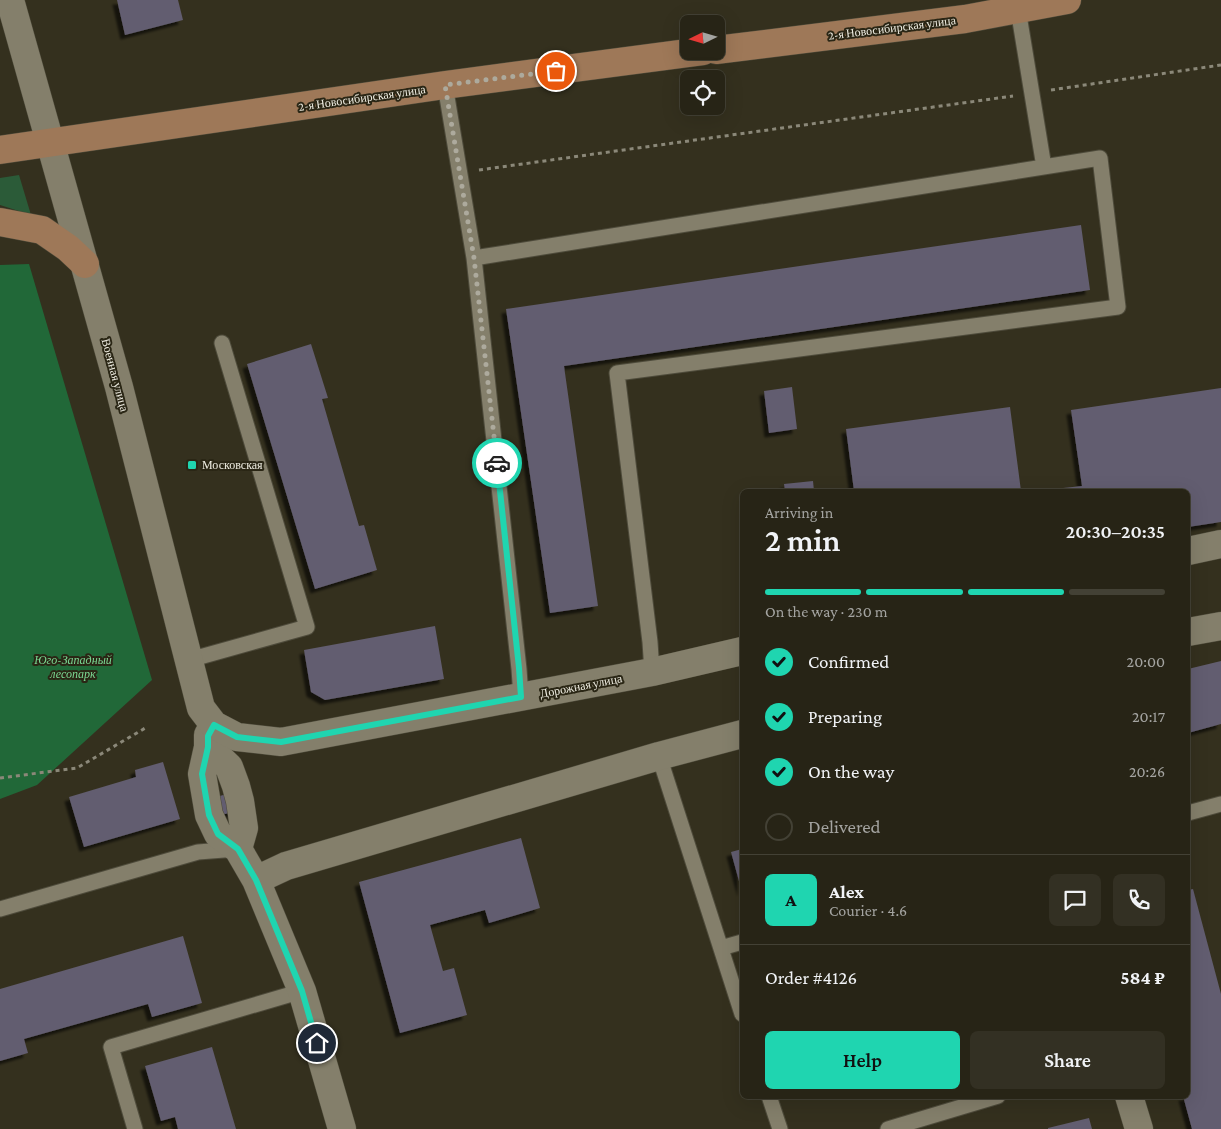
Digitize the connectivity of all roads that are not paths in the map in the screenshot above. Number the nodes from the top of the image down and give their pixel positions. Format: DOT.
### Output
graph roads {
  1 [pos="10,0"];
  2 [pos="1066,0"];
  3 [pos="1018,9"];
  4 [pos="725,49"];
  5 [pos="680,54"];
  6 [pos="445,85"];
  7 [pos="51,143"];
  8 [pos="0,150"];
  9 [pos="1044,167"];
  10 [pos="0,222"];
  11 [pos="474,258"];
  12 [pos="84,264"];
  13 [pos="222,343"];
  14 [pos="1221,544"];
  15 [pos="1190,551"];
  16 [pos="1221,626"];
  17 [pos="1190,632"];
  18 [pos="740,651"];
  19 [pos="189,660"];
  20 [pos="652,672"];
  21 [pos="521,697"];
  22 [pos="740,735"];
  23 [pos="211,736"];
  24 [pos="659,756"];
  25 [pos="1221,804"];
  26 [pos="1190,812"];
  27 [pos="238,849"];
  28 [pos="256,880"];
  29 [pos="0,909"];
  30 [pos="740,943"];
  31 [pos="721,948"];
  32 [pos="302,991"];
  33 [pos="740,1008"];
  34 [pos="770,1099"];
  35 [pos="988,1099"];
  36 [pos="1130,1099"];
  37 [pos="135,1129"];
  38 [pos="342,1129"];
  39 [pos="780,1129"];
  40 [pos="888,1129"];
  41 [pos="1139,1129"];
  1 -- 7 [label="street, Военная улица"];
  2 -- 3 [label="main road, 2-я Новосибирская улица"];
  3 -- 4 [label="main road, 2-я Новосибирская улица"];
  3 -- 9 [label="lane"];
  5 -- 6 [label="main road, 2-я Новосибирская улица"];
  6 -- 7 [label="main road, 2-я Новосибирская улица"];
  6 -- 11 [label="lane"];
  7 -- 8 [label="main road, 2-я Новосибирская улица"];
  7 -- 12 [label="street, Военная улица"];
  9 -- 11 [label="lane"];
  9 -- 20 [label="lane"];
  10 -- 12 [label="main road"];
  11 -- 21 [label="lane"];
  12 -- 19 [label="street, Военная улица"];
  13 -- 19 [label="lane"];
  14 -- 15 [label="street"];
  16 -- 17 [label="street"];
  18 -- 20 [label="street, Дорожная улица"];
  19 -- 23 [label="street, Военная улица"];
  20 -- 21 [label="street, Дорожная улица"];
  21 -- 23 [label="street, Дорожная улица"];
  22 -- 24 [label="street"];
  23 -- 27 [label="street, Военная улица"];
  23 -- 27 [label="street"];
  24 -- 28 [label="street"];
  24 -- 31 [label="lane"];
  25 -- 26 [label="lane"];
  27 -- 28 [label="street"];
  27 -- 29 [label="lane"];
  28 -- 32 [label="street"];
  30 -- 31 [label="lane"];
  31 -- 33 [label="lane"];
  32 -- 37 [label="lane"];
  32 -- 38 [label="street"];
  34 -- 39 [label="lane"];
  35 -- 40 [label="lane"];
  36 -- 41 [label="street"];
}
